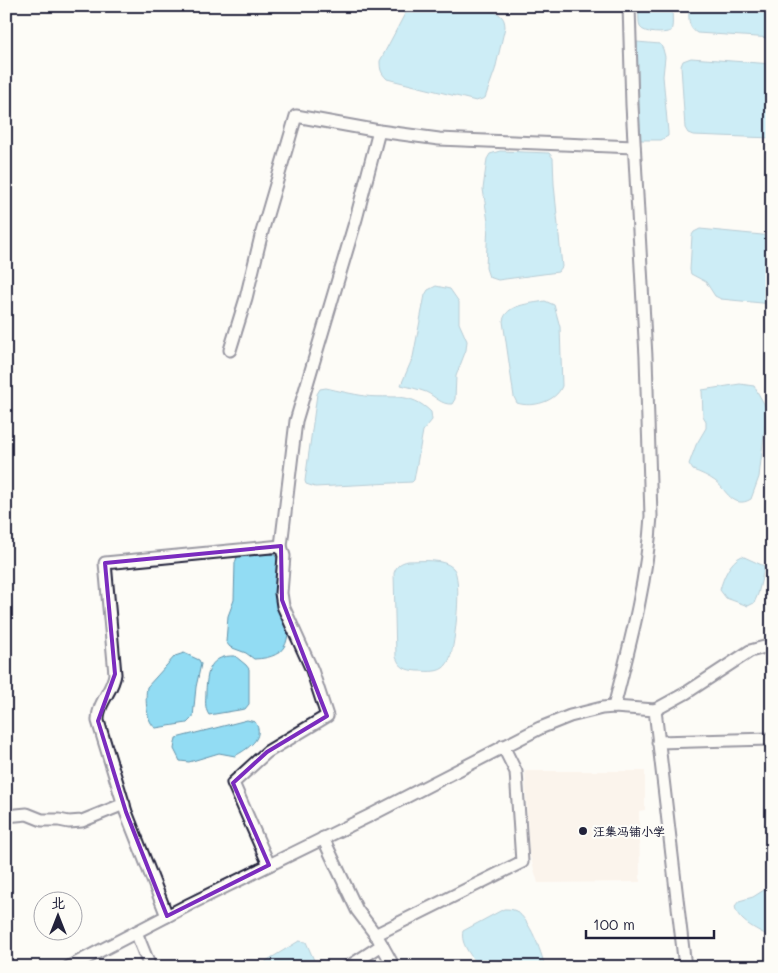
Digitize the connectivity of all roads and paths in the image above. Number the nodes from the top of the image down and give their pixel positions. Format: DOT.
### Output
graph roads {
  1 [pos="629,6"];
  2 [pos="379,131"];
  3 [pos="634,146"];
  4 [pos="230,350"];
  5 [pos="281,546"];
  6 [pos="772,646"];
  7 [pos="614,707"];
  8 [pos="655,710"];
  9 [pos="772,739"];
  10 [pos="658,742"];
  11 [pos="503,746"];
  12 [pos="124,804"];
  13 [pos="6,816"];
  14 [pos="323,838"];
  15 [pos="269,865"];
  16 [pos="166,916"];
  17 [pos="136,932"];
  18 [pos="376,935"];
  19 [pos="382,945"];
  20 [pos="69,967"];
  21 [pos="150,967"];
  22 [pos="348,967"];
  23 [pos="394,967"];
  24 [pos="685,967"];
  1 -- 3 [label="street"];
  2 -- 3 [label="street"];
  2 -- 4 [label="street"];
  2 -- 5 [label="street"];
  3 -- 7 [label="street"];
  5 -- 12 [label="street"];
  5 -- 15 [label="street"];
  6 -- 8 [label="street"];
  7 -- 8 [label="street"];
  7 -- 11 [label="street"];
  8 -- 10 [label="street"];
  9 -- 10 [label="street"];
  10 -- 24 [label="street"];
  11 -- 14 [label="street"];
  11 -- 18 [label="street"];
  12 -- 13 [label="street"];
  12 -- 16 [label="street"];
  14 -- 15 [label="street"];
  14 -- 18 [label="street"];
  15 -- 16 [label="street"];
  16 -- 17 [label="street"];
  17 -- 20 [label="street"];
  17 -- 21 [label="street"];
  18 -- 19 [label="street"];
  19 -- 22 [label="street"];
  19 -- 23 [label="street"];
}
